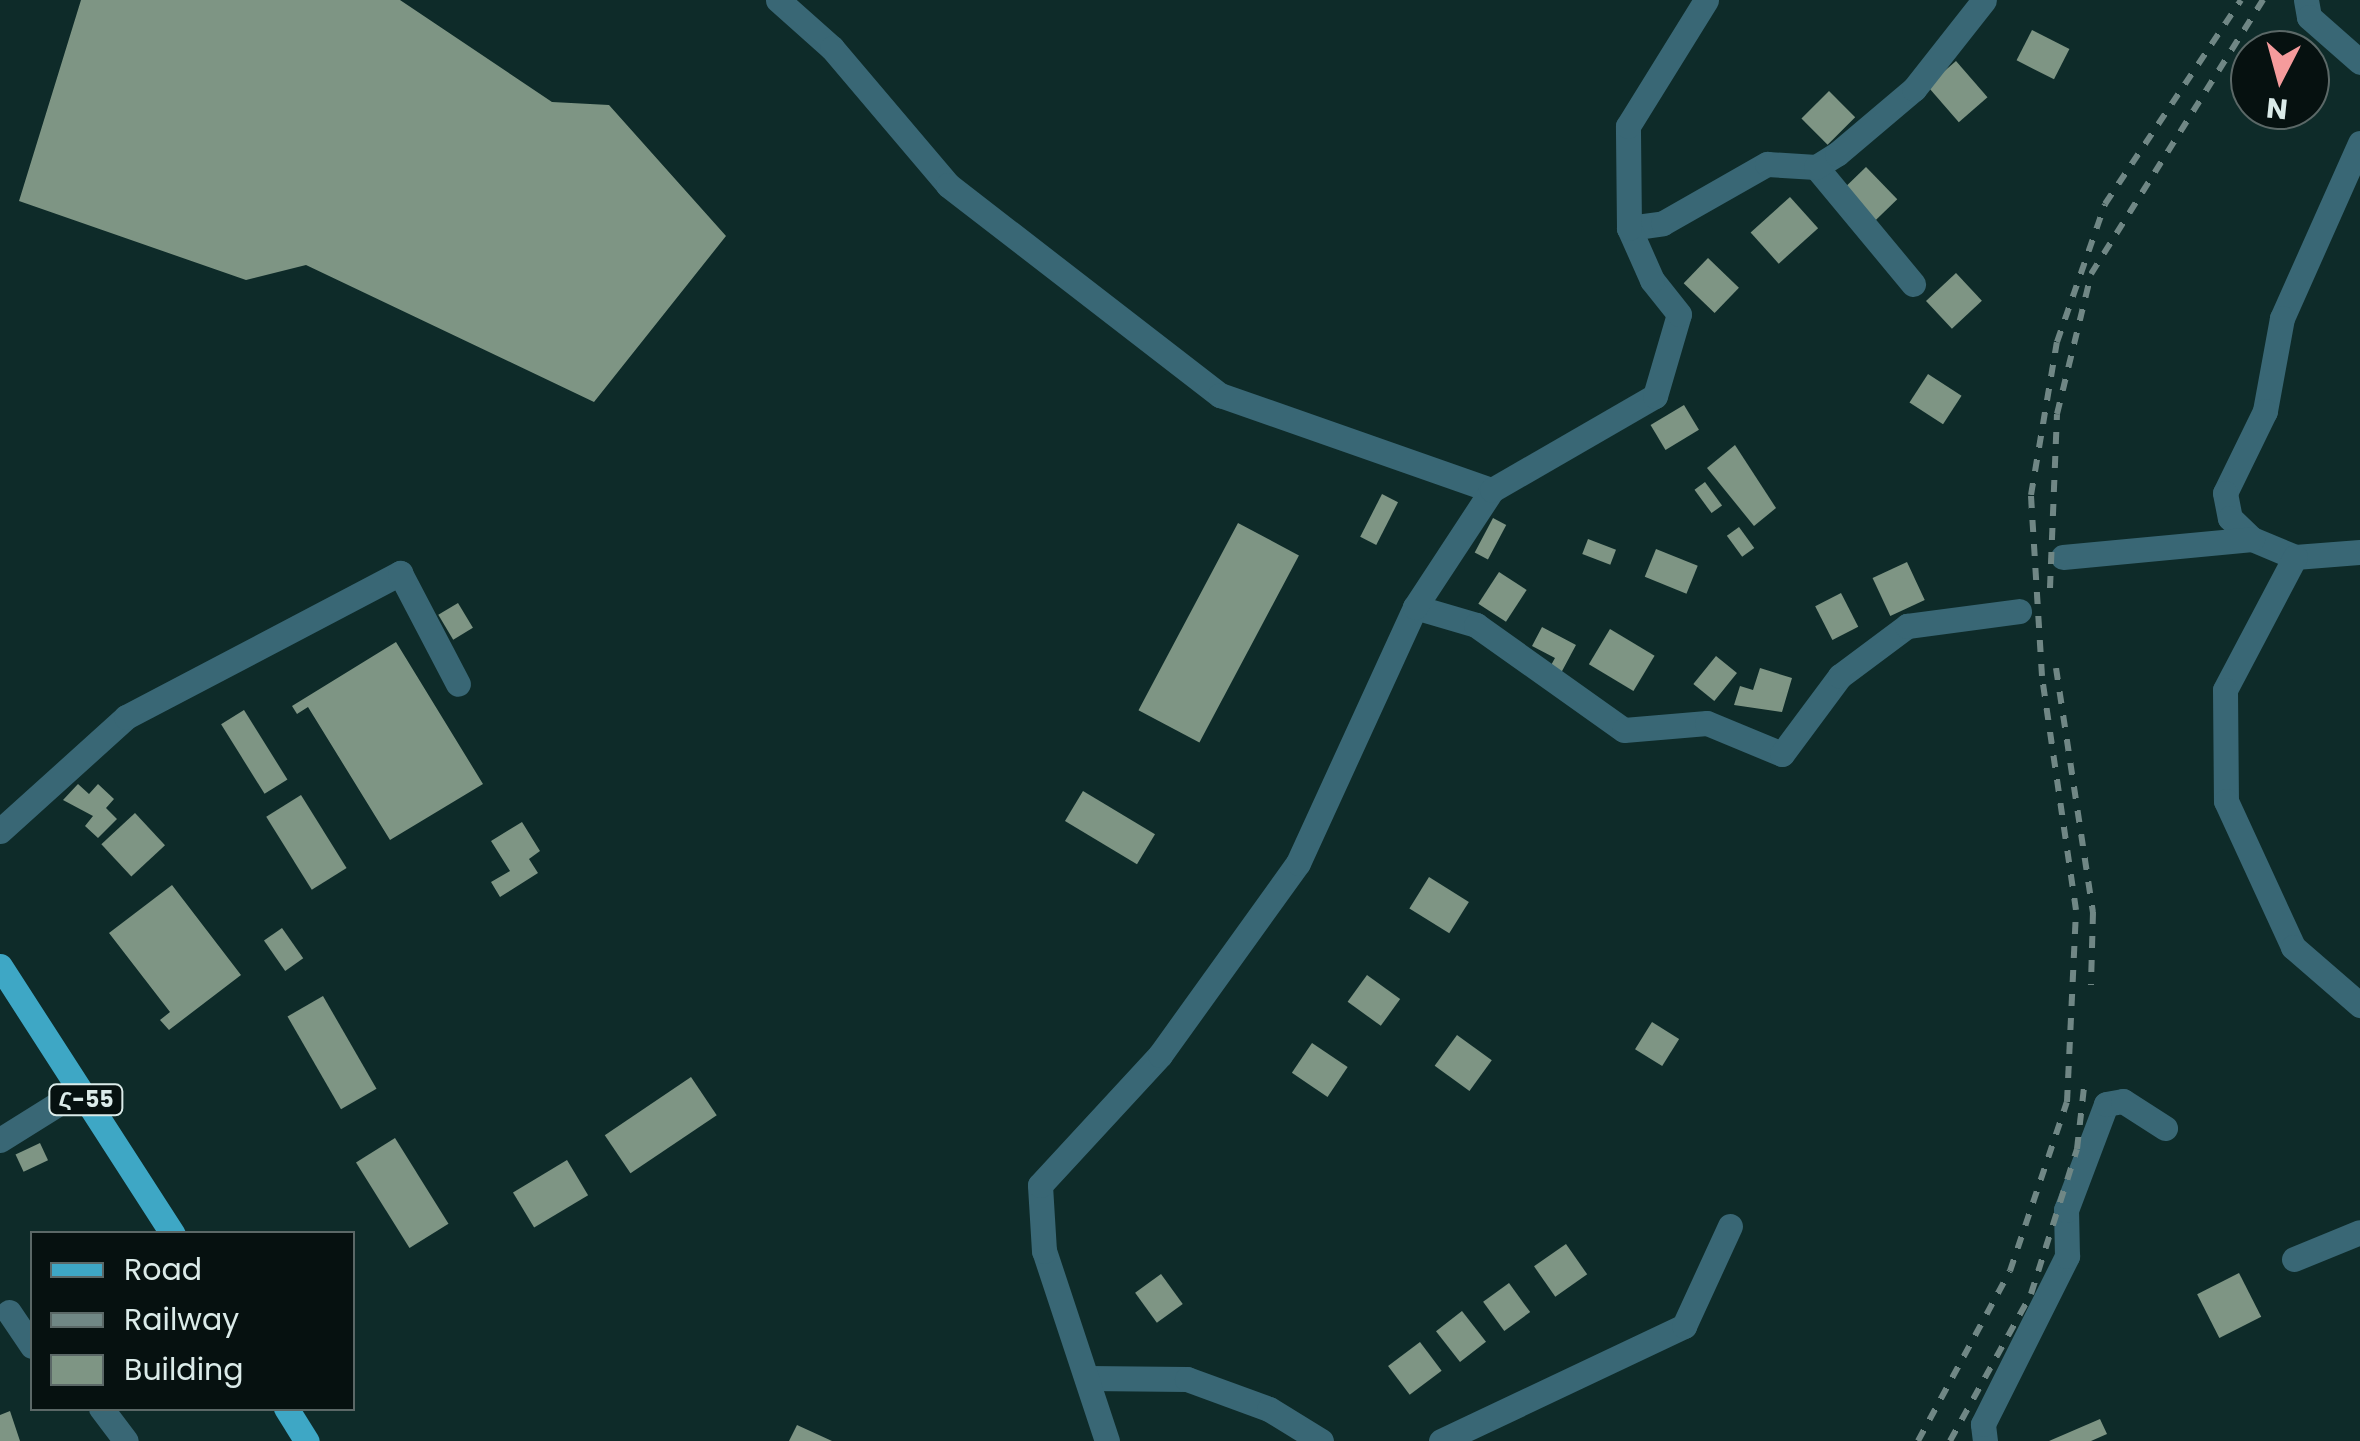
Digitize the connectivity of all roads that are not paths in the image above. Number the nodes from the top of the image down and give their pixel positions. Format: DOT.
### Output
graph roads {
  1 [pos="778,0"];
  2 [pos="1706,0"];
  3 [pos="1984,0"];
  4 [pos="2306,0"];
  5 [pos="2360,62"];
  6 [pos="2360,143"];
  7 [pos="1816,167"];
  8 [pos="1629,228"];
  9 [pos="1913,284"];
  10 [pos="1492,490"];
  11 [pos="2252,539"];
  12 [pos="2360,552"];
  13 [pos="2063,557"];
  14 [pos="2295,557"];
  15 [pos="1415,607"];
  16 [pos="2018,611"];
  17 [pos="458,684"];
  18 [pos="0,830"];
  19 [pos="0,966"];
  20 [pos="2360,1006"];
  21 [pos="80,1090"];
  22 [pos="2165,1128"];
  23 [pos="0,1140"];
  24 [pos="1730,1226"];
  25 [pos="171,1231"];
  26 [pos="2360,1232"];
  27 [pos="2294,1259"];
  28 [pos="9,1312"];
  29 [pos="30,1343"];
  30 [pos="1087,1378"];
  31 [pos="103,1411"];
  32 [pos="288,1411"];
  33 [pos="126,1441"];
  34 [pos="307,1441"];
  35 [pos="1107,1441"];
  36 [pos="1321,1441"];
  37 [pos="1441,1441"];
  38 [pos="1985,1441"];
  1 -- 10 [label="street"];
  2 -- 8 [label="street"];
  3 -- 7 [label="street"];
  4 -- 5 [label="street"];
  6 -- 11 [label="street"];
  7 -- 8 [label="street"];
  7 -- 9 [label="street"];
  8 -- 10 [label="street"];
  10 -- 15 [label="street"];
  11 -- 13 [label="street"];
  11 -- 14 [label="street"];
  12 -- 14 [label="street"];
  14 -- 20 [label="street"];
  15 -- 16 [label="street"];
  15 -- 30 [label="street"];
  17 -- 18 [label="street"];
  19 -- 21 [label="main road, Հ-55"];
  21 -- 23 [label="street"];
  21 -- 25 [label="main road, Հ-55"];
  22 -- 38 [label="street"];
  24 -- 37 [label="street"];
  26 -- 27 [label="street"];
  28 -- 29 [label="street"];
  30 -- 35 [label="street"];
  30 -- 36 [label="street"];
  31 -- 33 [label="street"];
  32 -- 34 [label="main road"];
}
